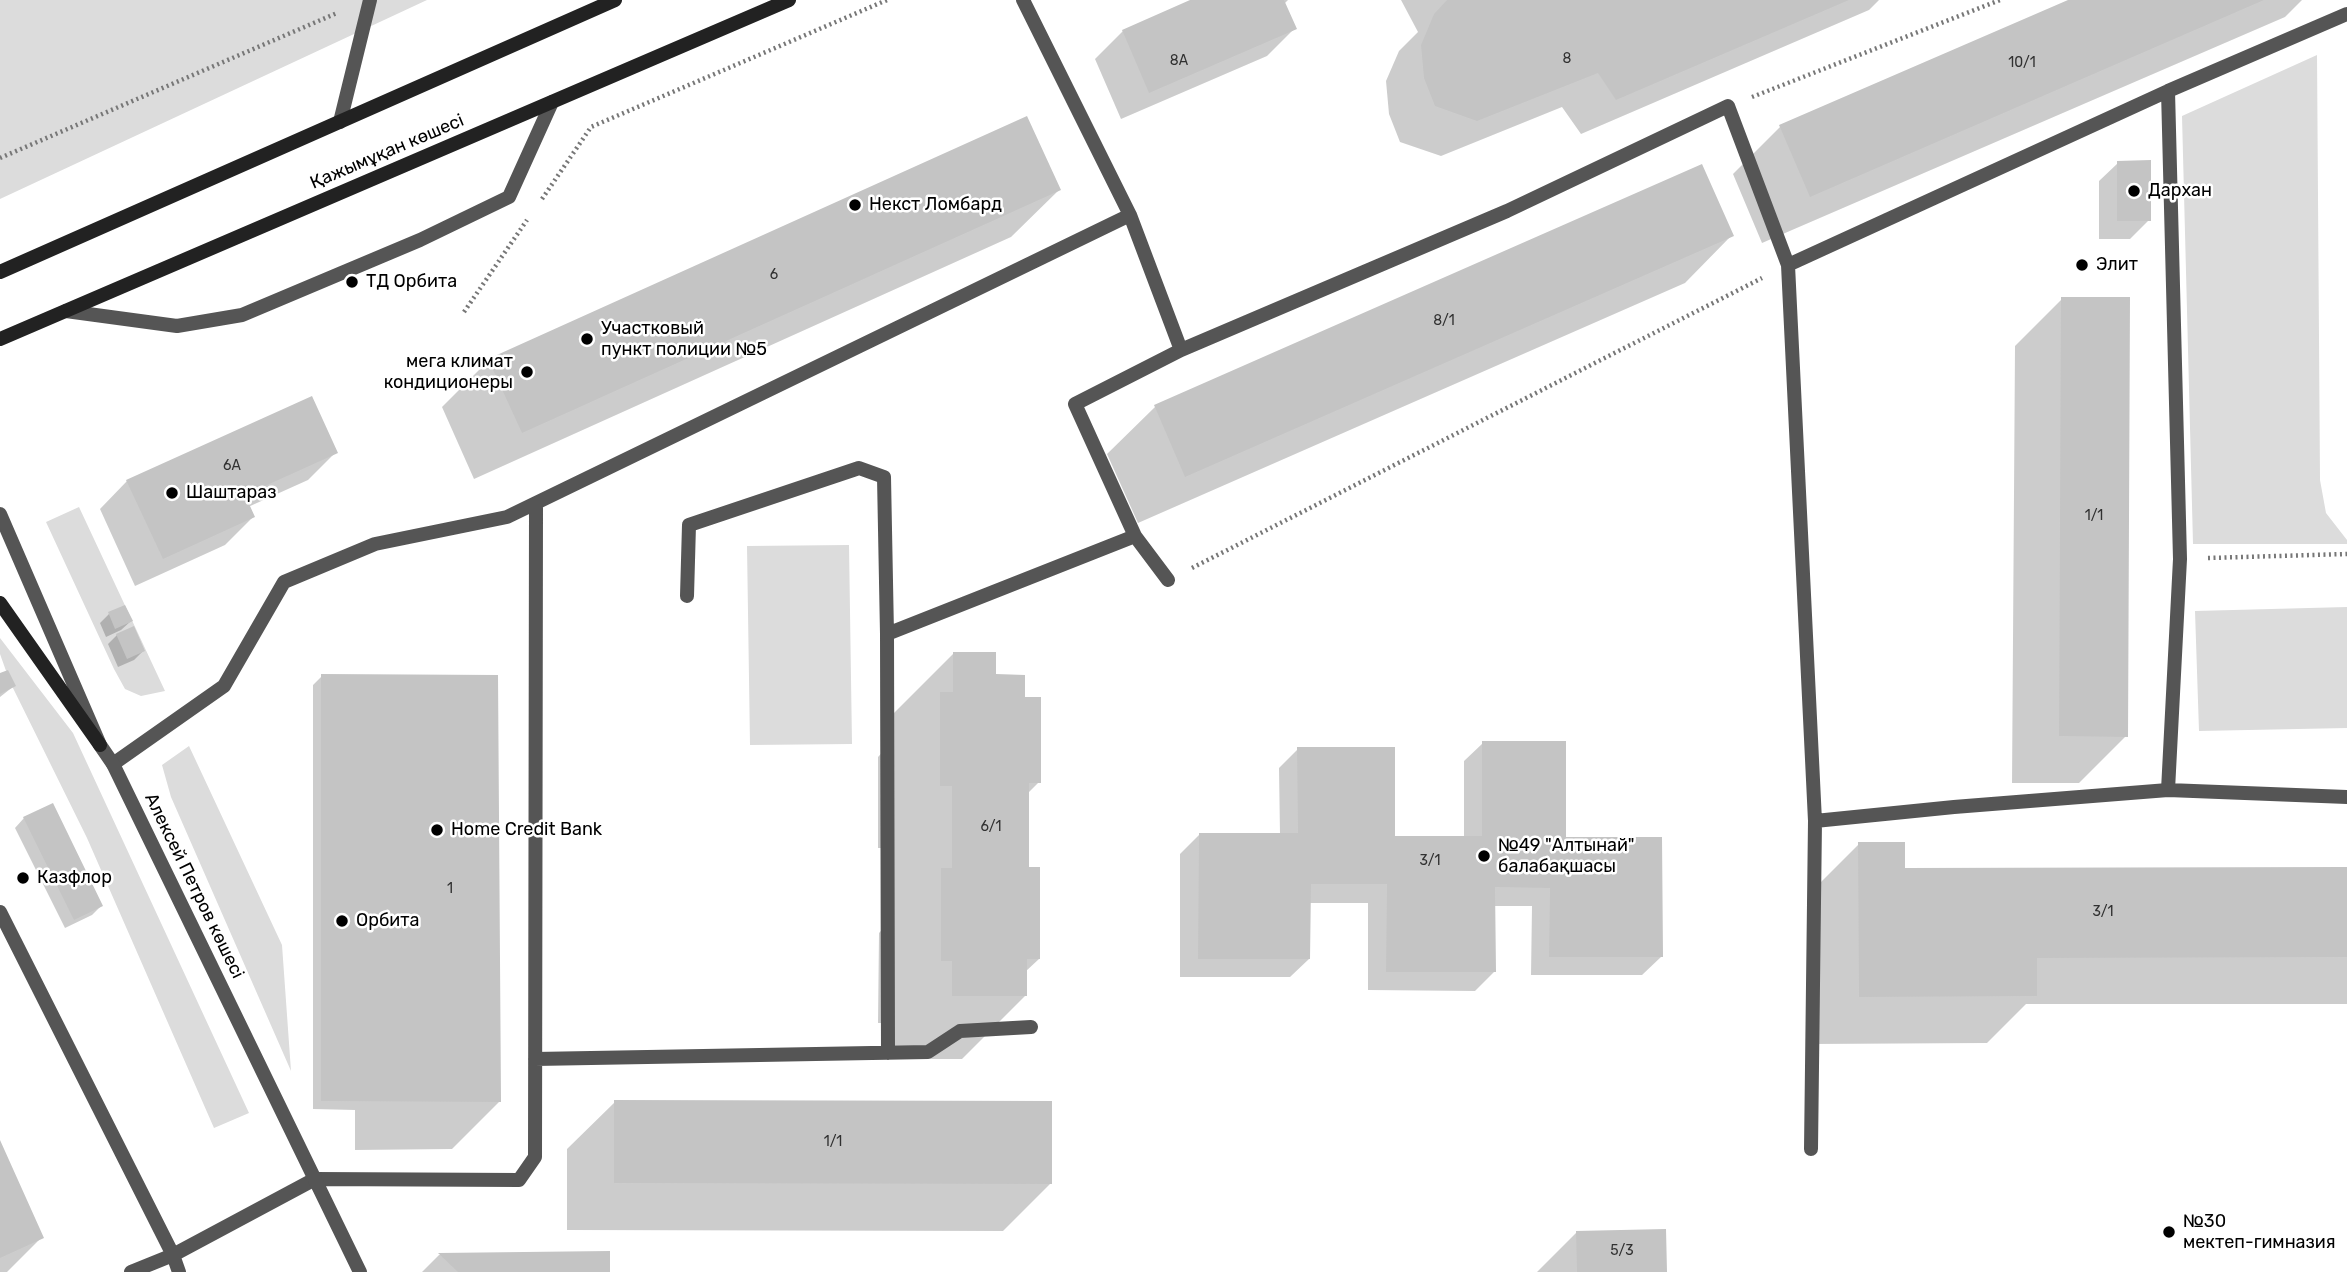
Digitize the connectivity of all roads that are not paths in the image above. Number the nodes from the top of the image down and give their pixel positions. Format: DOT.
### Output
graph roads {
  1 [pos="370,0"];
  2 [pos="615,0"];
  3 [pos="789,0"];
  4 [pos="1023,0"];
  5 [pos="2347,14"];
  6 [pos="2168,91"];
  7 [pos="552,102"];
  8 [pos="340,122"];
  9 [pos="1130,215"];
  10 [pos="1788,265"];
  11 [pos="0,272"];
  12 [pos="66,311"];
  13 [pos="0,339"];
  14 [pos="1181,350"];
  15 [pos="536,504"];
  16 [pos="0,514"];
  17 [pos="1135,536"];
  18 [pos="1168,580"];
  19 [pos="687,596"];
  20 [pos="0,603"];
  21 [pos="887,634"];
  22 [pos="100,745"];
  23 [pos="113,764"];
  24 [pos="2168,790"];
  25 [pos="2347,797"];
  26 [pos="1815,821"];
  27 [pos="0,912"];
  28 [pos="1031,1027"];
  29 [pos="888,1053"];
  30 [pos="535,1059"];
  31 [pos="1811,1149"];
  32 [pos="315,1179"];
  33 [pos="173,1255"];
  34 [pos="131,1272"];
  35 [pos="179,1272"];
  36 [pos="360,1272"];
  1 -- 8 [label="street"];
  2 -- 8 [label="main road"];
  3 -- 7 [label="main road, Қажымұқан көшесі"];
  4 -- 9 [label="street"];
  5 -- 6 [label="street"];
  6 -- 10 [label="street"];
  6 -- 24 [label="street"];
  7 -- 12 [label="main road, Қажымұқан көшесі"];
  7 -- 12 [label="street"];
  8 -- 11 [label="main road"];
  9 -- 14 [label="street"];
  9 -- 15 [label="street"];
  10 -- 14 [label="street"];
  10 -- 26 [label="street"];
  12 -- 13 [label="main road, Қажымұқан көшесі"];
  14 -- 17 [label="street"];
  15 -- 23 [label="street"];
  15 -- 30 [label="street"];
  16 -- 22 [label="street, Алексей Петров көшесі"];
  17 -- 18 [label="street"];
  17 -- 21 [label="street"];
  19 -- 21 [label="street"];
  20 -- 22 [label="main road"];
  21 -- 29 [label="street"];
  22 -- 23 [label="street, Алексей Петров көшесі"];
  23 -- 32 [label="street, Алексей Петров көшесі"];
  24 -- 25 [label="street"];
  24 -- 26 [label="street"];
  26 -- 31 [label="street"];
  27 -- 33 [label="street"];
  28 -- 29 [label="street"];
  29 -- 30 [label="street"];
  30 -- 32 [label="street"];
  32 -- 33 [label="street"];
  32 -- 36 [label="street, Алексей Петров көшесі"];
  33 -- 34 [label="street"];
  33 -- 35 [label="street"];
}
